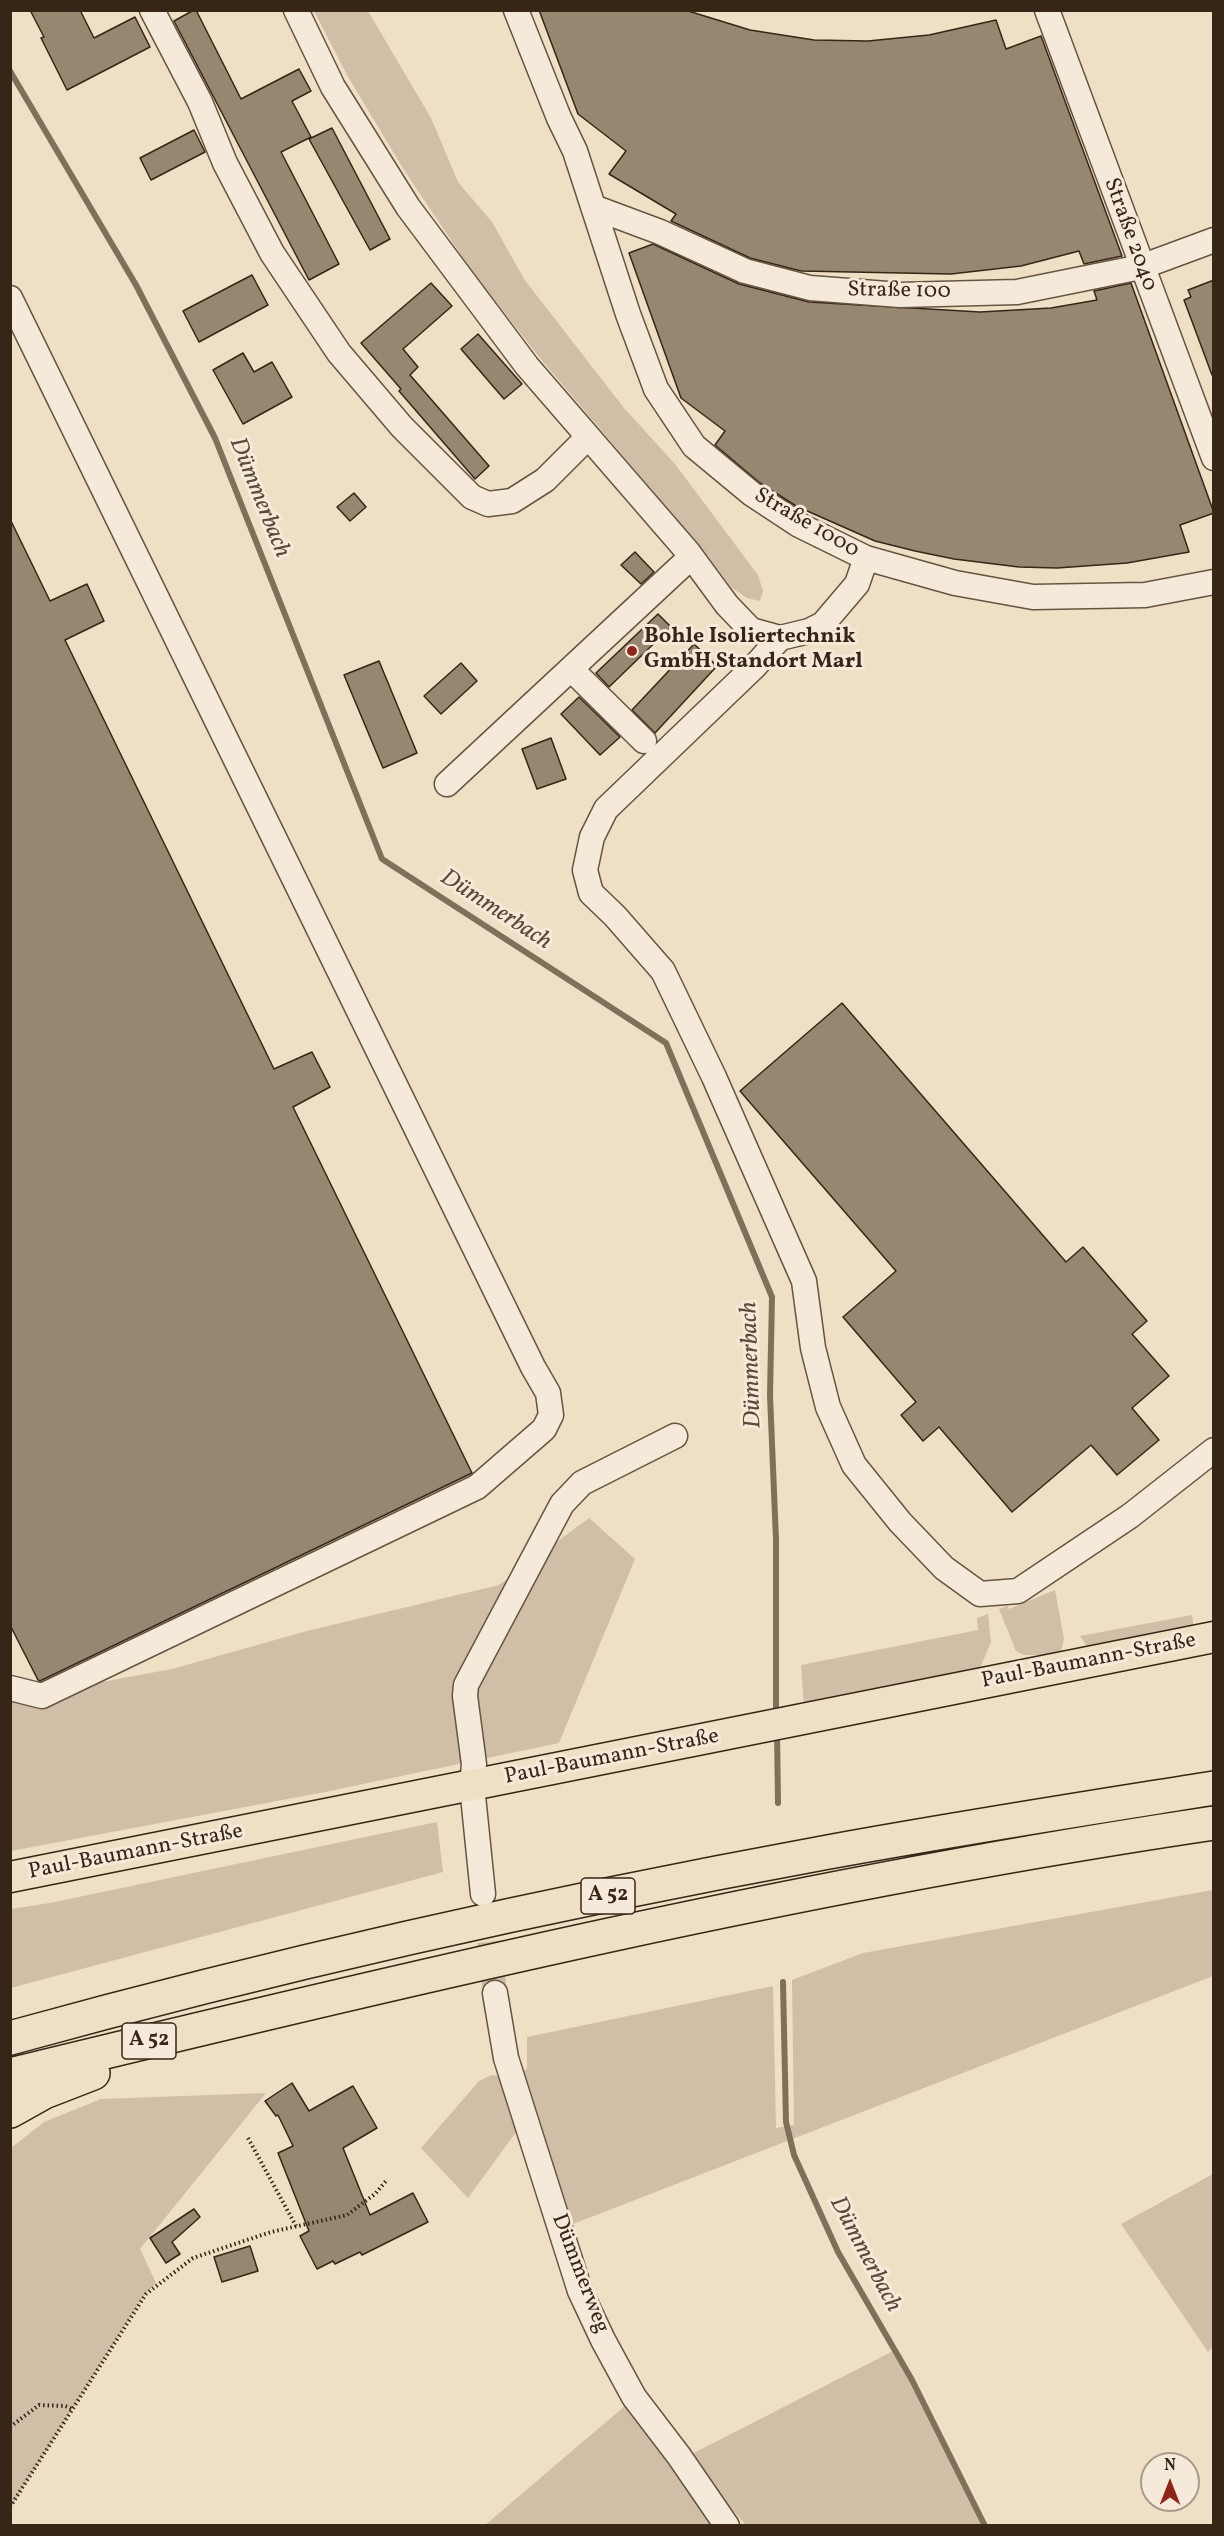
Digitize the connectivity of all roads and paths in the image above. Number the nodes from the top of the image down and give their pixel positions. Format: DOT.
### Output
graph roads {
  1 [pos="152,10"];
  2 [pos="296,10"];
  3 [pos="516,10"];
  4 [pos="1047,10"];
  5 [pos="593,207"];
  6 [pos="1214,240"];
  7 [pos="1141,267"];
  8 [pos="10,298"];
  9 [pos="588,437"];
  10 [pos="1214,458"];
  11 [pos="691,557"];
  12 [pos="866,558"];
  13 [pos="1214,582"];
  14 [pos="780,638"];
  15 [pos="571,669"];
  16 [pos="644,741"];
  17 [pos="447,784"];
  18 [pos="675,1436"];
  19 [pos="1214,1450"];
  20 [pos="1214,1637"];
  21 [pos="10,1688"];
  22 [pos="472,1786"];
  23 [pos="1214,1788"];
  24 [pos="1214,1823"];
  25 [pos="10,1877"];
  26 [pos="483,1894"];
  27 [pos="495,1993"];
  28 [pos="287,2007"];
  29 [pos="10,2038"];
  30 [pos="10,2075"];
  31 [pos="10,2111"];
  32 [pos="248,2138"];
  33 [pos="386,2181"];
  34 [pos="296,2226"];
  35 [pos="73,2409"];
  36 [pos="10,2427"];
  37 [pos="10,2507"];
  38 [pos="727,2526"];
  1 -- 9 [label="street"];
  2 -- 9 [label="street"];
  3 -- 5 [label="street, Straße 1000"];
  4 -- 7 [label="street, Straße 2040"];
  5 -- 7 [label="street, Straße 100"];
  5 -- 12 [label="street, Straße 1000"];
  6 -- 7 [label="street, Straße 100"];
  7 -- 10 [label="street, Straße 2040"];
  8 -- 21 [label="street"];
  9 -- 11 [label="street"];
  11 -- 14 [label="street"];
  11 -- 15 [label="street"];
  12 -- 13 [label="street, Straße 1000"];
  12 -- 14 [label="street"];
  14 -- 19 [label="street"];
  15 -- 16 [label="street"];
  15 -- 17 [label="street"];
  18 -- 22 [label="street"];
  20 -- 22 [label="main road, Paul-Baumann-Straße"];
  22 -- 25 [label="main road, Paul-Baumann-Straße"];
  22 -- 26 [label="street"];
  23 -- 29 [label="highway, A 52"];
  24 -- 28 [label="highway, A 52"];
  27 -- 38 [label="street, Dümmerweg"];
  28 -- 30 [label="highway, A 52"];
  28 -- 31 [label="highway"];
  32 -- 34 [label="path"];
  33 -- 34 [label="path"];
  34 -- 35 [label="path"];
  35 -- 36 [label="path"];
  35 -- 37 [label="path"];
}
